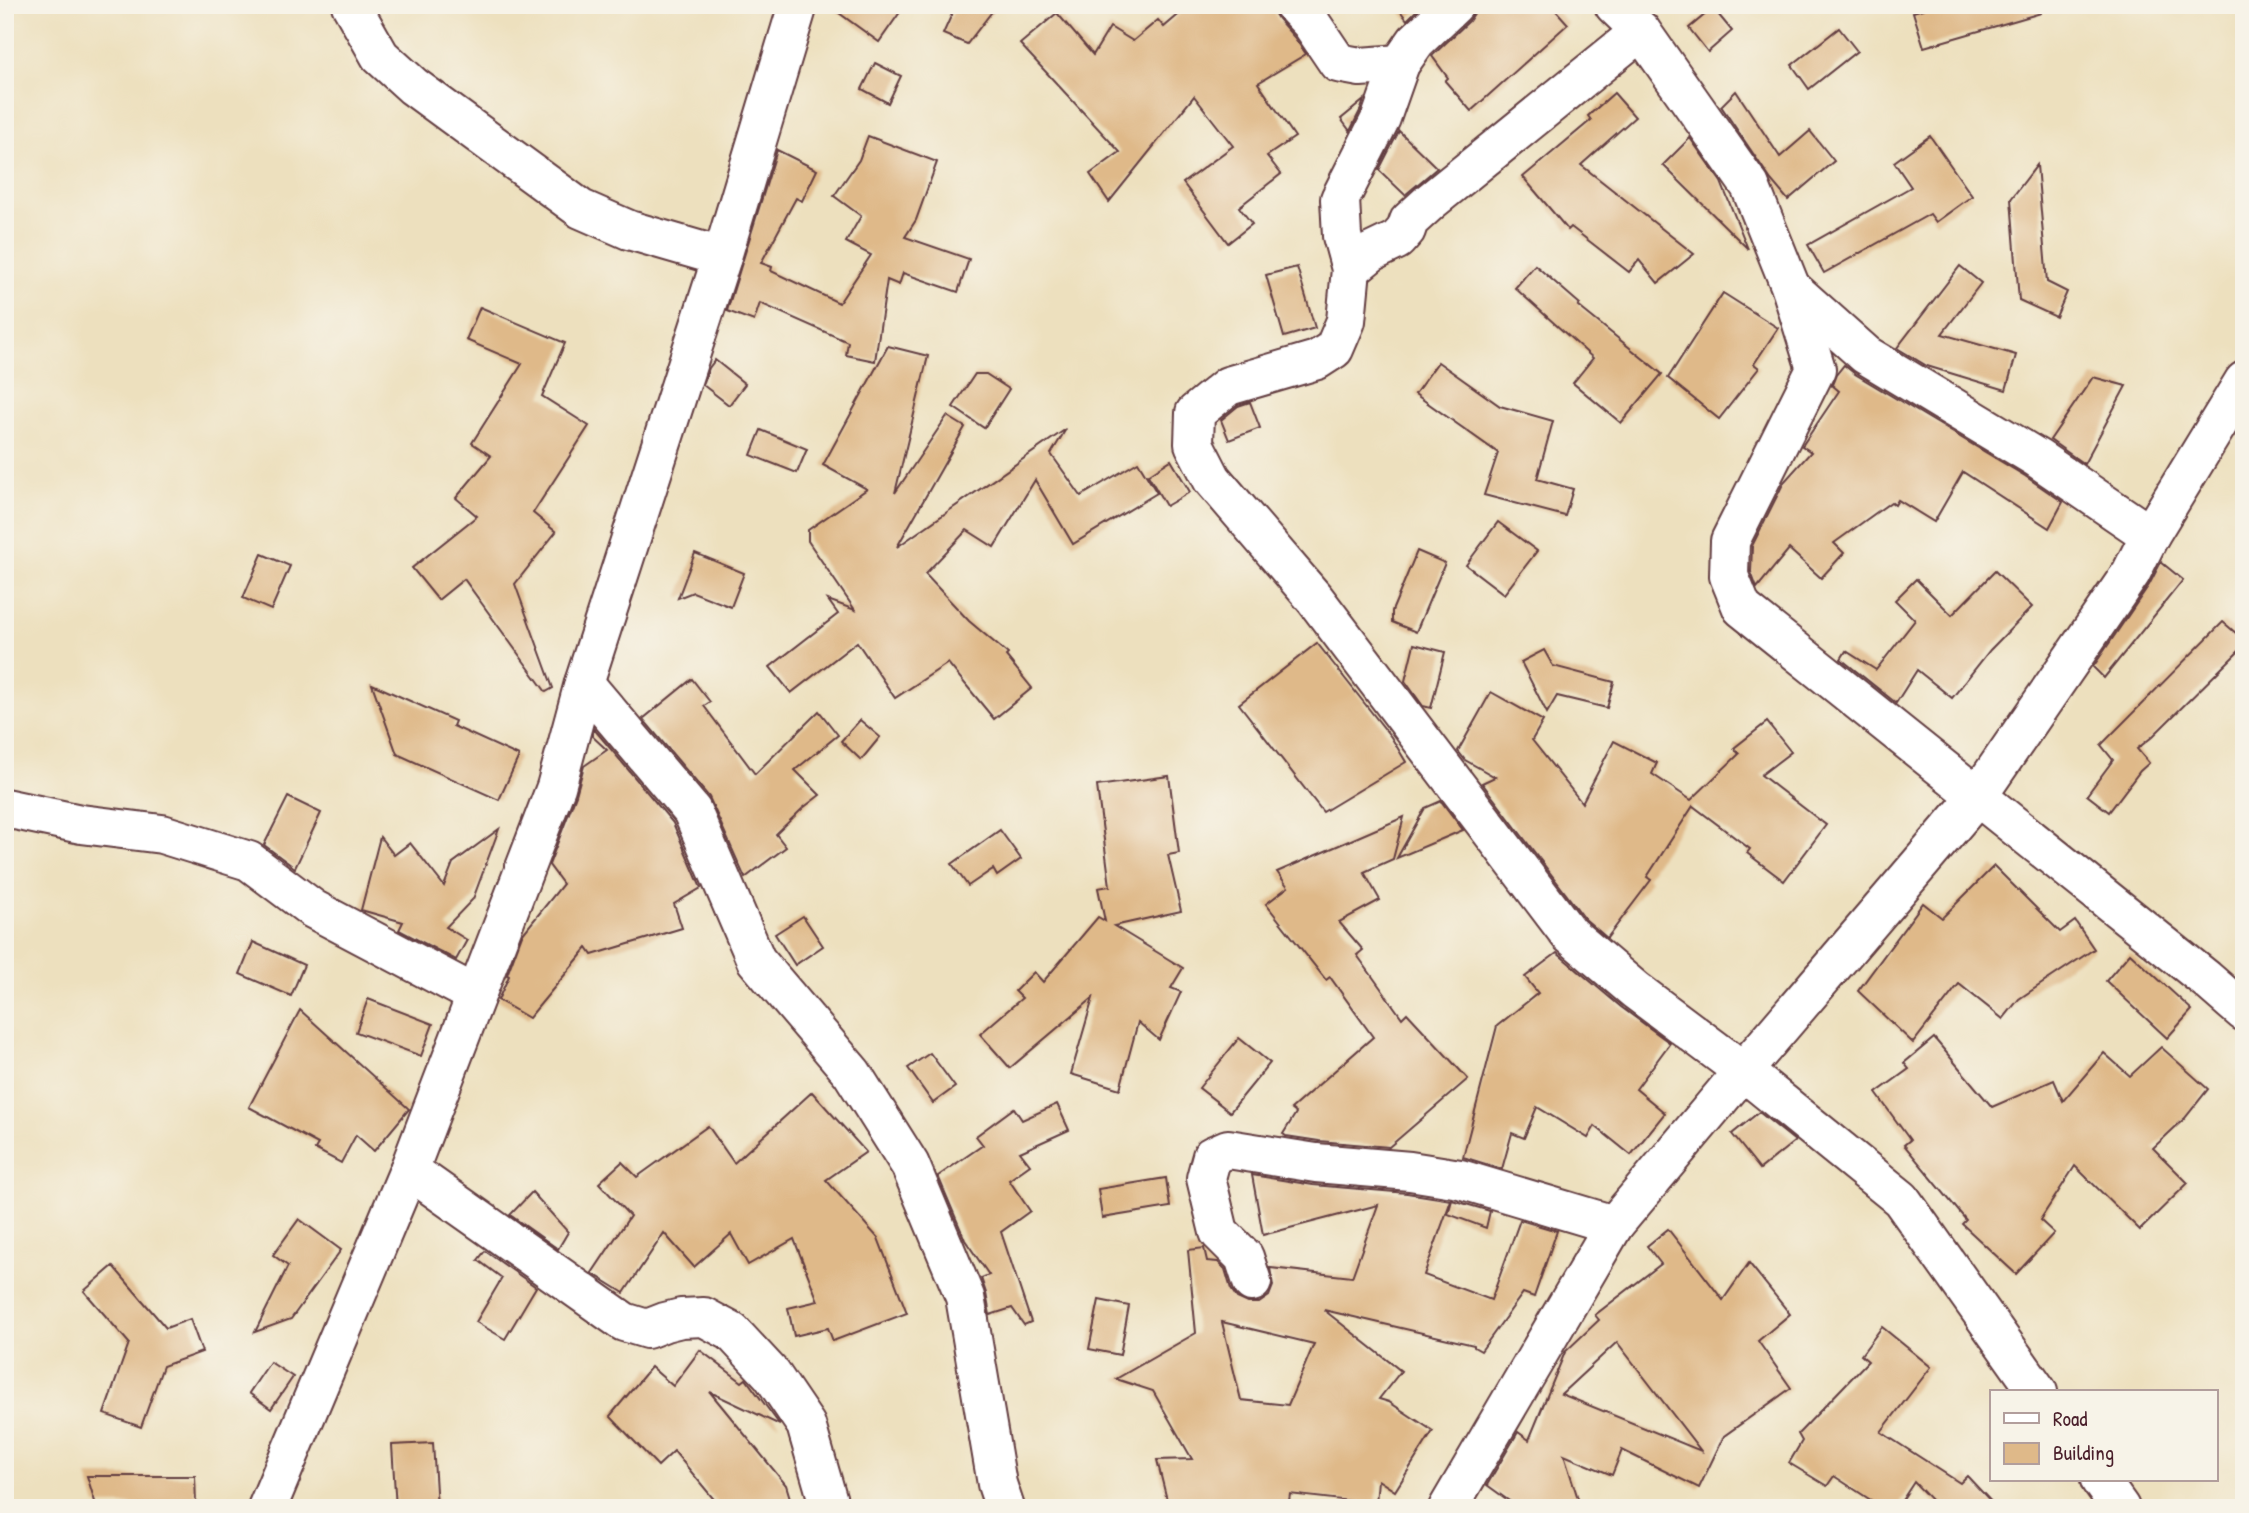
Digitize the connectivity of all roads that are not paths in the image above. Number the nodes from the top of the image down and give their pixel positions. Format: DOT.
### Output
graph roads {
  1 [pos="351,5"];
  2 [pos="798,5"];
  3 [pos="1294,5"];
  4 [pos="1454,5"];
  5 [pos="1614,5"];
  6 [pos="1641,32"];
  7 [pos="1400,64"];
  8 [pos="722,257"];
  9 [pos="1352,269"];
  10 [pos="1791,288"];
  11 [pos="2244,381"];
  12 [pos="2150,535"];
  13 [pos="583,682"];
  14 [pos="1978,797"];
  15 [pos="5,808"];
  16 [pos="476,995"];
  17 [pos="2244,1012"];
  18 [pos="1742,1070"];
  19 [pos="409,1170"];
  20 [pos="1614,1225"];
  21 [pos="1252,1282"];
  22 [pos="2037,1390"];
  23 [pos="2101,1482"];
  24 [pos="267,1508"];
  25 [pos="830,1508"];
  26 [pos="1005,1508"];
  27 [pos="1448,1508"];
  28 [pos="2120,1508"];
  1 -- 8 [label="street"];
  2 -- 8 [label="street"];
  3 -- 7 [label="street"];
  4 -- 7 [label="street"];
  5 -- 6 [label="street"];
  6 -- 9 [label="street"];
  6 -- 10 [label="street"];
  7 -- 9 [label="street"];
  8 -- 13 [label="street"];
  9 -- 18 [label="street"];
  10 -- 12 [label="street"];
  10 -- 14 [label="street"];
  11 -- 12 [label="street"];
  12 -- 14 [label="street"];
  13 -- 16 [label="street"];
  13 -- 26 [label="street"];
  14 -- 17 [label="street"];
  14 -- 18 [label="street"];
  15 -- 16 [label="street"];
  16 -- 19 [label="street"];
  18 -- 20 [label="street"];
  18 -- 22 [label="street"];
  19 -- 24 [label="street"];
  19 -- 25 [label="street"];
  20 -- 21 [label="street"];
  20 -- 27 [label="street"];
  23 -- 28 [label="street"];
}
